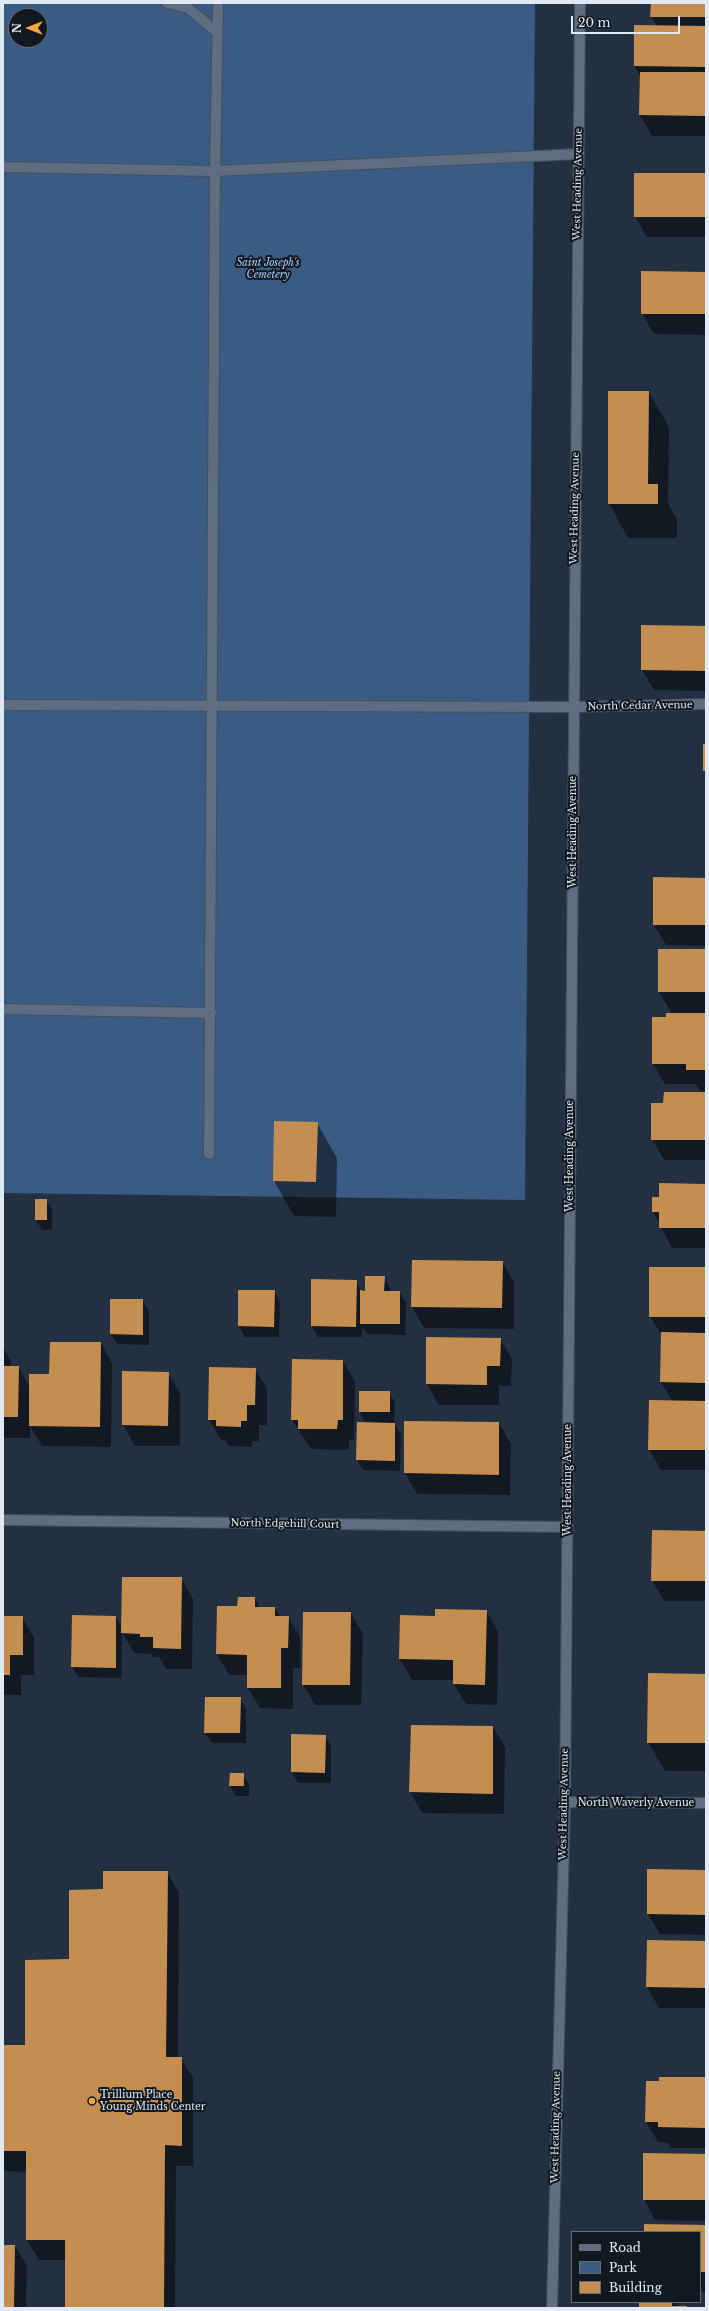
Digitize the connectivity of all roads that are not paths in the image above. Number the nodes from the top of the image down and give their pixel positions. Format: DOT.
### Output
graph roads {
  1 [pos="167,3"];
  2 [pos="218,3"];
  3 [pos="580,3"];
  4 [pos="218,33"];
  5 [pos="578,154"];
  6 [pos="3,167"];
  7 [pos="215,171"];
  8 [pos="706,704"];
  9 [pos="3,705"];
  10 [pos="214,706"];
  11 [pos="574,707"];
  12 [pos="3,1009"];
  13 [pos="210,1013"];
  14 [pos="209,1154"];
  15 [pos="3,1520"];
  16 [pos="568,1527"];
  17 [pos="565,1802"];
  18 [pos="706,1803"];
  19 [pos="552,2308"];
  1 -- 4 [label="street"];
  2 -- 4 [label="street"];
  3 -- 5 [label="street, West Heading Avenue"];
  4 -- 7 [label="street"];
  5 -- 7 [label="street"];
  5 -- 11 [label="street, West Heading Avenue"];
  6 -- 7 [label="street"];
  7 -- 10 [label="street"];
  8 -- 11 [label="street, North Cedar Avenue"];
  9 -- 10 [label="street, North Cedar Avenue"];
  10 -- 11 [label="street, North Cedar Avenue"];
  10 -- 13 [label="street"];
  11 -- 16 [label="street, West Heading Avenue"];
  12 -- 13 [label="street"];
  13 -- 14 [label="street"];
  15 -- 16 [label="street, North Edgehill Court"];
  16 -- 17 [label="street, West Heading Avenue"];
  17 -- 18 [label="street, North Waverly Avenue"];
  17 -- 19 [label="street, West Heading Avenue"];
}
